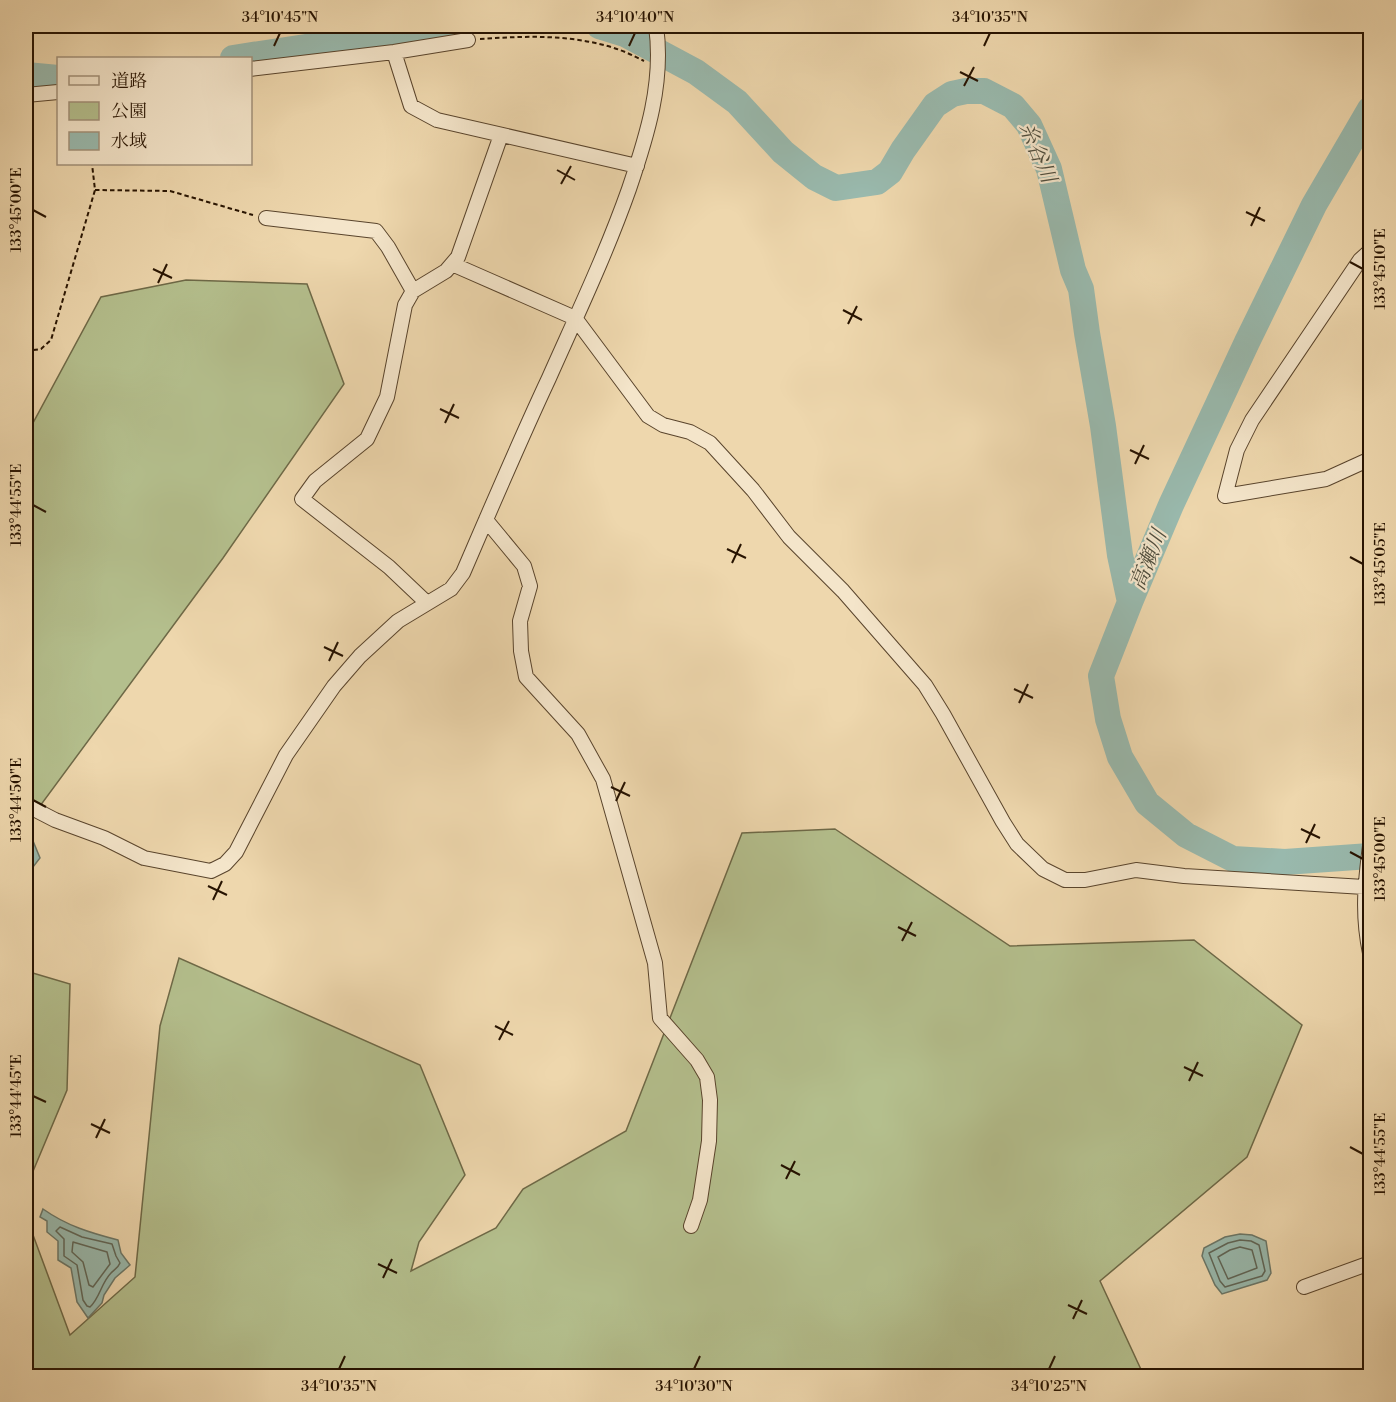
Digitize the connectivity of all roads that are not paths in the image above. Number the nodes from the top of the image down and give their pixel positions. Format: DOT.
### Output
graph roads {
  1 [pos="656,26"];
  2 [pos="468,40"];
  3 [pos="394,52"];
  4 [pos="252,69"];
  5 [pos="57,92"];
  6 [pos="26,95"];
  7 [pos="501,135"];
  8 [pos="637,166"];
  9 [pos="267,218"];
  10 [pos="1371,251"];
  11 [pos="452,264"];
  12 [pos="413,291"];
  13 [pos="575,318"];
  14 [pos="1371,459"];
  15 [pos="486,520"];
  16 [pos="427,603"];
  17 [pos="26,805"];
  18 [pos="1371,846"];
  19 [pos="1364,887"];
  20 [pos="1371,953"];
  21 [pos="691,1226"];
  22 [pos="1371,1263"];
  23 [pos="1304,1287"];
  1 -- 8 [label="street"];
  2 -- 3 [label="street"];
  3 -- 4 [label="street"];
  3 -- 7 [label="street"];
  5 -- 6 [label="street"];
  7 -- 8 [label="street"];
  7 -- 11 [label="street"];
  8 -- 13 [label="street"];
  9 -- 12 [label="street"];
  10 -- 14 [label="street"];
  11 -- 12 [label="street"];
  11 -- 13 [label="street"];
  12 -- 16 [label="street"];
  13 -- 15 [label="street"];
  13 -- 19 [label="street"];
  15 -- 16 [label="street"];
  15 -- 21 [label="street"];
  16 -- 17 [label="street"];
  18 -- 19 [label="street"];
  19 -- 20 [label="street"];
  22 -- 23 [label="street"];
}
